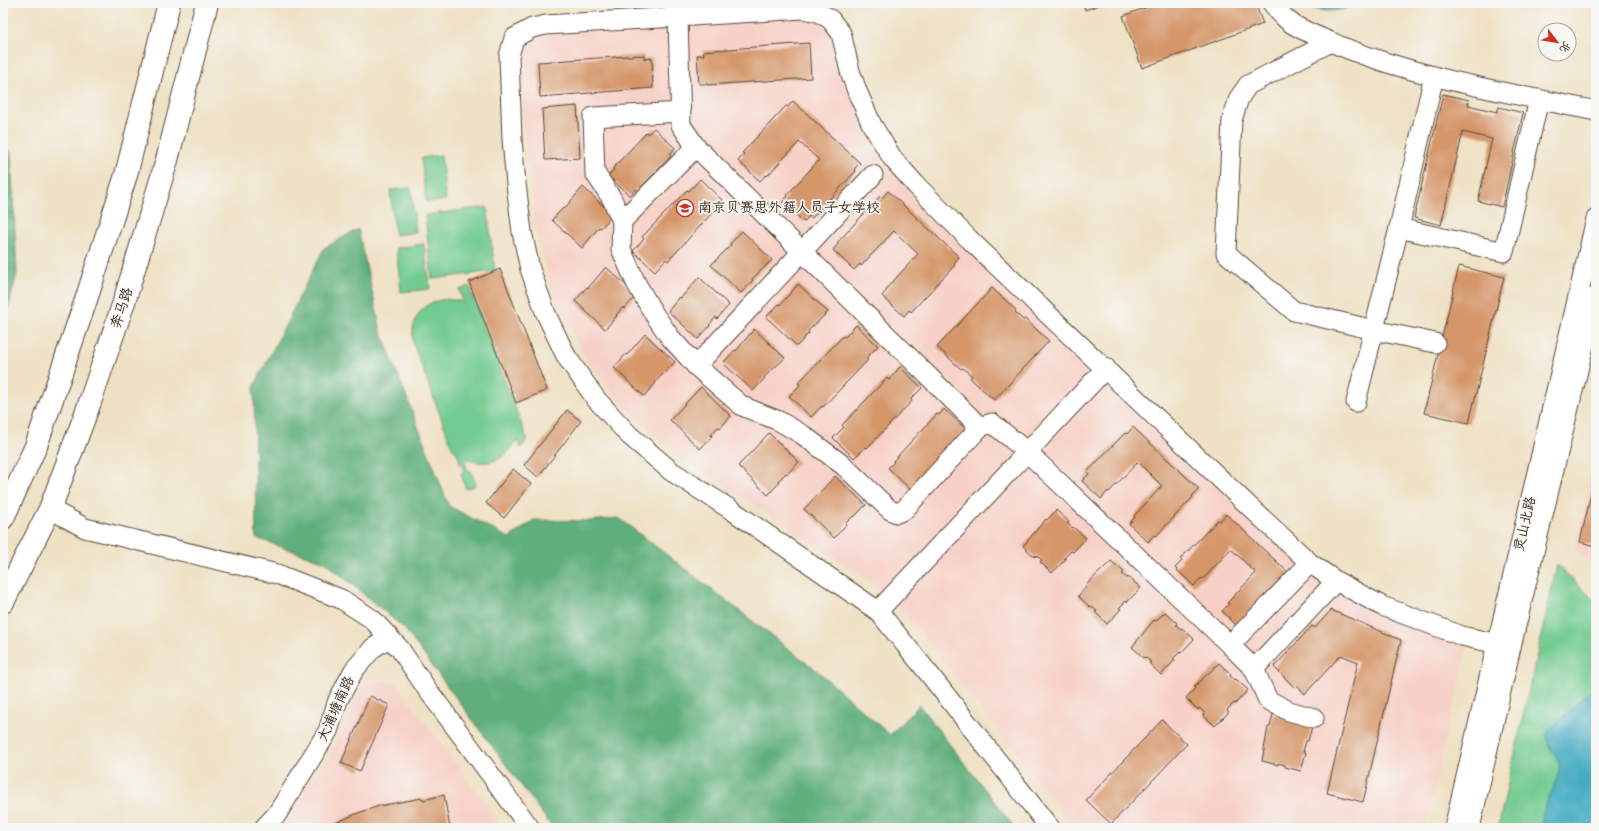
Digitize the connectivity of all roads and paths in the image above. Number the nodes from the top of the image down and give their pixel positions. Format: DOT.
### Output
graph roads {
  1 [pos="169,3"];
  2 [pos="207,3"];
  3 [pos="1272,3"];
  4 [pos="678,18"];
  5 [pos="1331,42"];
  6 [pos="1434,76"];
  7 [pos="1539,99"];
  8 [pos="1596,111"];
  9 [pos="681,112"];
  10 [pos="696,147"];
  11 [pos="873,175"];
  12 [pos="1596,219"];
  13 [pos="622,221"];
  14 [pos="1399,228"];
  15 [pos="801,252"];
  16 [pos="1596,296"];
  17 [pos="1374,330"];
  18 [pos="1435,343"];
  19 [pos="696,366"];
  20 [pos="1106,368"];
  21 [pos="1356,402"];
  22 [pos="980,426"];
  23 [pos="1026,451"];
  24 [pos="50,509"];
  25 [pos="3,518"];
  26 [pos="1310,563"];
  27 [pos="1336,581"];
  28 [pos="3,602"];
  29 [pos="878,610"];
  30 [pos="389,638"];
  31 [pos="1230,645"];
  32 [pos="1504,646"];
  33 [pos="1254,669"];
  34 [pos="1314,718"];
  35 [pos="264,828"];
  36 [pos="530,828"];
  37 [pos="1050,828"];
  38 [pos="1454,828"];
  39 [pos="1470,828"];
  1 -- 25 [label="main road"];
  2 -- 24 [label="main road, 奔马路"];
  3 -- 5 [label="street"];
  4 -- 9 [label="street"];
  4 -- 20 [label="street"];
  4 -- 29 [label="street"];
  5 -- 6 [label="street"];
  5 -- 17 [label="street"];
  6 -- 7 [label="street"];
  6 -- 14 [label="street"];
  7 -- 8 [label="street"];
  7 -- 14 [label="street"];
  9 -- 10 [label="street"];
  9 -- 13 [label="street"];
  10 -- 13 [label="street"];
  10 -- 15 [label="street"];
  11 -- 15 [label="street"];
  12 -- 32 [label="street, 灵山北路"];
  13 -- 19 [label="street"];
  14 -- 17 [label="street"];
  15 -- 19 [label="street"];
  15 -- 22 [label="street"];
  16 -- 32 [label="street, 灵山北路"];
  17 -- 18 [label="street"];
  17 -- 21 [label="street"];
  19 -- 22 [label="street"];
  20 -- 23 [label="street"];
  20 -- 26 [label="street"];
  22 -- 23 [label="street"];
  23 -- 29 [label="street"];
  23 -- 31 [label="street"];
  24 -- 28 [label="main road, 奔马路"];
  24 -- 30 [label="street"];
  26 -- 27 [label="street"];
  26 -- 31 [label="street"];
  27 -- 32 [label="street"];
  27 -- 33 [label="street"];
  29 -- 37 [label="street"];
  30 -- 35 [label="street, 大浦塘南路"];
  30 -- 36 [label="street"];
  31 -- 33 [label="street"];
  32 -- 38 [label="street, 灵山北路"];
  32 -- 39 [label="street, 灵山北路"];
  33 -- 34 [label="street"];
}
